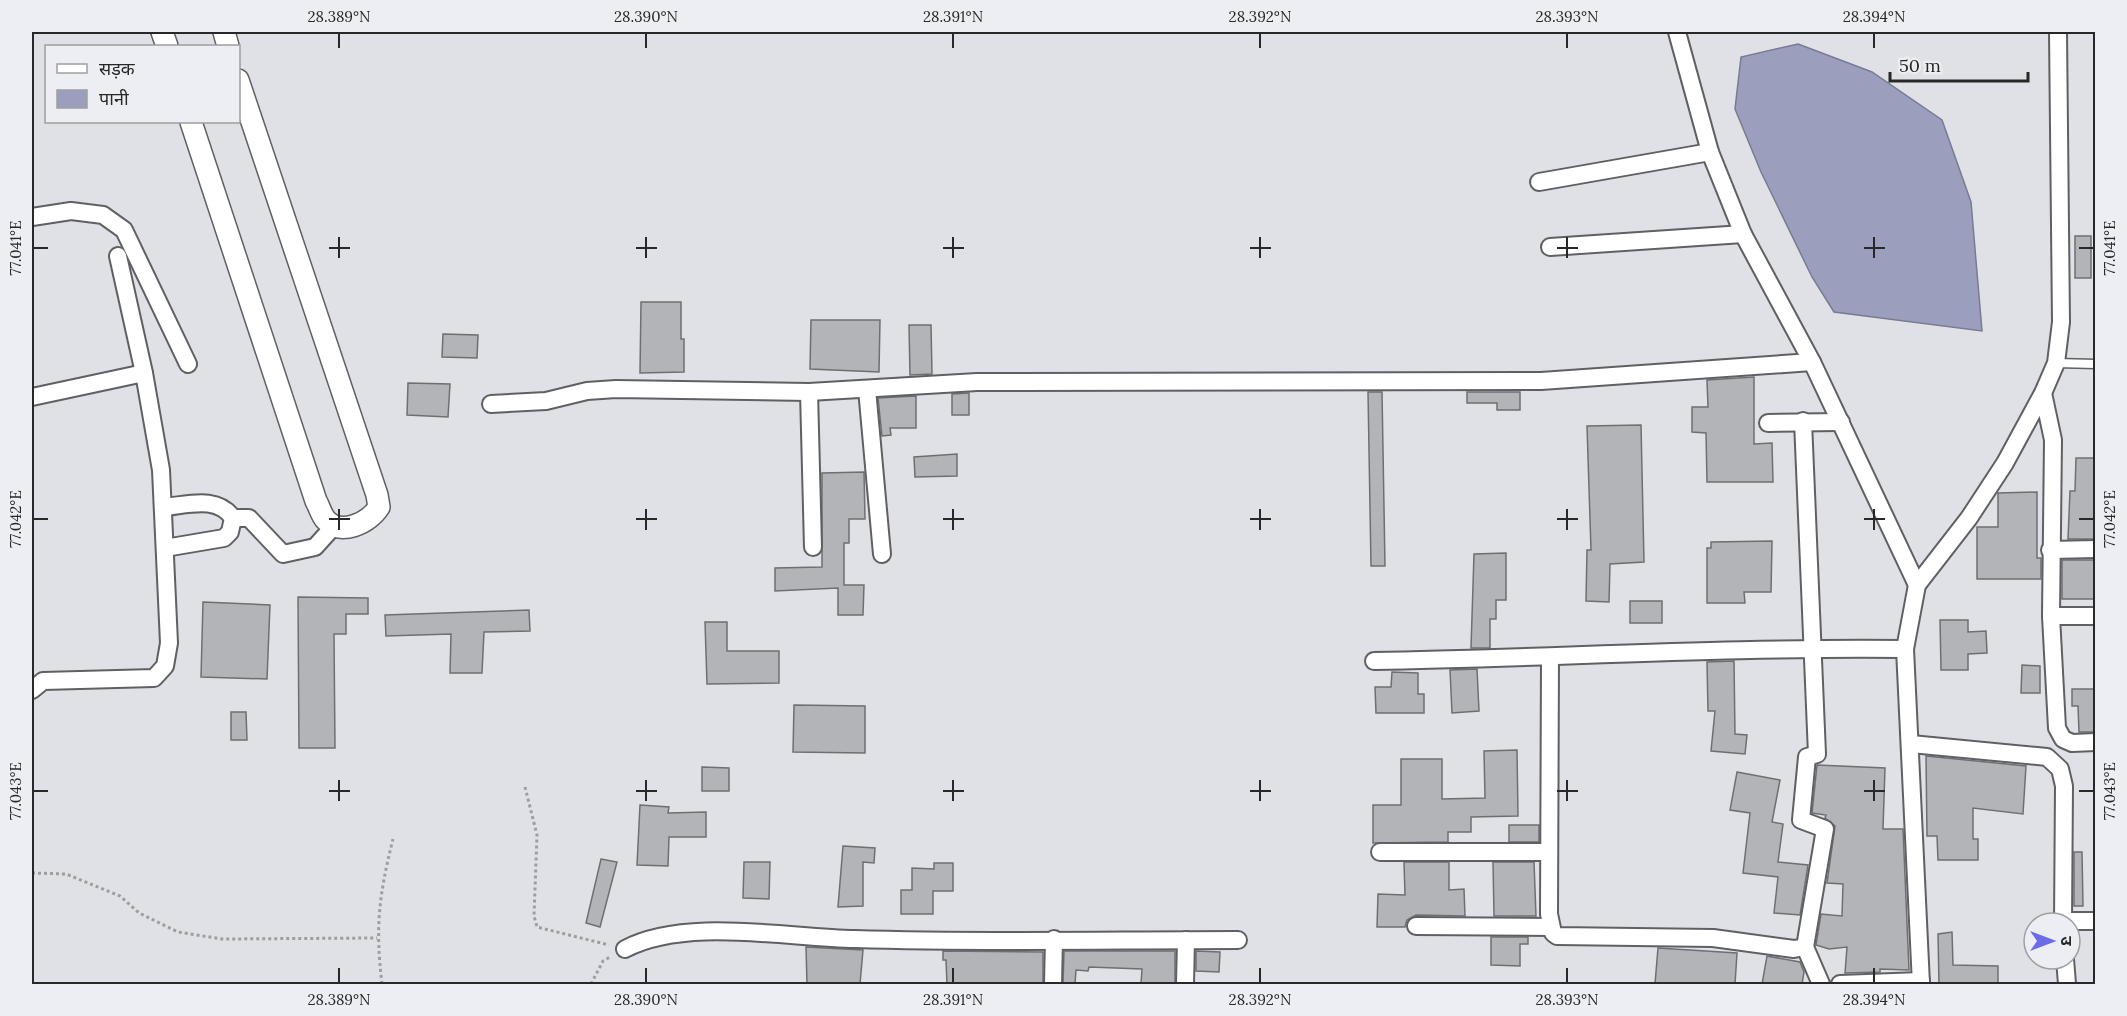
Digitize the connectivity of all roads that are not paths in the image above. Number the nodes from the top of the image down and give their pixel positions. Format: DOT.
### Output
graph roads {
  1 [pos="1677,32"];
  2 [pos="2058,32"];
  3 [pos="240,86"];
  4 [pos="191,123"];
  5 [pos="1710,152"];
  6 [pos="1539,182"];
  7 [pos="32,217"];
  8 [pos="1743,234"];
  9 [pos="1550,247"];
  10 [pos="118,256"];
  11 [pos="1812,362"];
  12 [pos="2056,363"];
  13 [pos="188,364"];
  14 [pos="2096,364"];
  15 [pos="144,373"];
  16 [pos="867,389"];
  17 [pos="809,392"];
  18 [pos="2043,393"];
  19 [pos="32,397"];
  20 [pos="491,404"];
  21 [pos="1803,421"];
  22 [pos="1841,422"];
  23 [pos="1768,423"];
  24 [pos="164,507"];
  25 [pos="233,518"];
  26 [pos="334,526"];
  27 [pos="813,547"];
  28 [pos="165,548"];
  29 [pos="2096,549"];
  30 [pos="2050,550"];
  31 [pos="882,554"];
  32 [pos="1917,585"];
  33 [pos="2051,616"];
  34 [pos="2096,616"];
  35 [pos="1812,648"];
  36 [pos="1905,649"];
  37 [pos="1550,658"];
  38 [pos="1374,661"];
  39 [pos="32,690"];
  40 [pos="2096,742"];
  41 [pos="1911,744"];
  42 [pos="1380,852"];
  43 [pos="1548,852"];
  44 [pos="2063,911"];
  45 [pos="1416,926"];
  46 [pos="1551,927"];
  47 [pos="1054,939"];
  48 [pos="1185,940"];
  49 [pos="1238,940"];
  50 [pos="1805,947"];
  51 [pos="625,949"];
  52 [pos="1921,983"];
  53 [pos="1053,984"];
  54 [pos="1185,984"];
  55 [pos="1821,984"];
  56 [pos="1840,984"];
  1 -- 5 [label="street"];
  2 -- 12 [label="street"];
  3 -- 26 [label="street"];
  4 -- 26 [label="street"];
  5 -- 6 [label="street"];
  5 -- 8 [label="street"];
  7 -- 13 [label="street"];
  8 -- 9 [label="street"];
  8 -- 11 [label="street"];
  10 -- 15 [label="street"];
  11 -- 16 [label="street"];
  11 -- 22 [label="street"];
  12 -- 14 [label="lane"];
  12 -- 18 [label="street"];
  15 -- 19 [label="street"];
  15 -- 24 [label="street"];
  16 -- 17 [label="street"];
  16 -- 31 [label="street"];
  17 -- 20 [label="street"];
  17 -- 27 [label="street"];
  18 -- 30 [label="street"];
  18 -- 32 [label="street"];
  21 -- 22 [label="street"];
  21 -- 23 [label="street"];
  21 -- 35 [label="street"];
  22 -- 32 [label="street"];
  24 -- 25 [label="street"];
  24 -- 28 [label="street"];
  25 -- 26 [label="street"];
  25 -- 28 [label="street"];
  28 -- 39 [label="street"];
  29 -- 30 [label="street"];
  30 -- 33 [label="street"];
  32 -- 36 [label="street"];
  33 -- 34 [label="street"];
  33 -- 40 [label="street"];
  35 -- 36 [label="street"];
  35 -- 37 [label="street"];
  35 -- 50 [label="street"];
  36 -- 41 [label="street"];
  37 -- 38 [label="street"];
  37 -- 43 [label="street"];
  41 -- 44 [label="street"];
  41 -- 52 [label="street"];
  42 -- 43 [label="street"];
  43 -- 46 [label="street"];
  45 -- 46 [label="street"];
  46 -- 50 [label="street"];
  47 -- 48 [label="street"];
  47 -- 51 [label="street"];
  47 -- 53 [label="street"];
  48 -- 49 [label="street"];
  48 -- 54 [label="street"];
  50 -- 55 [label="street"];
  52 -- 56 [label="street"];
}
